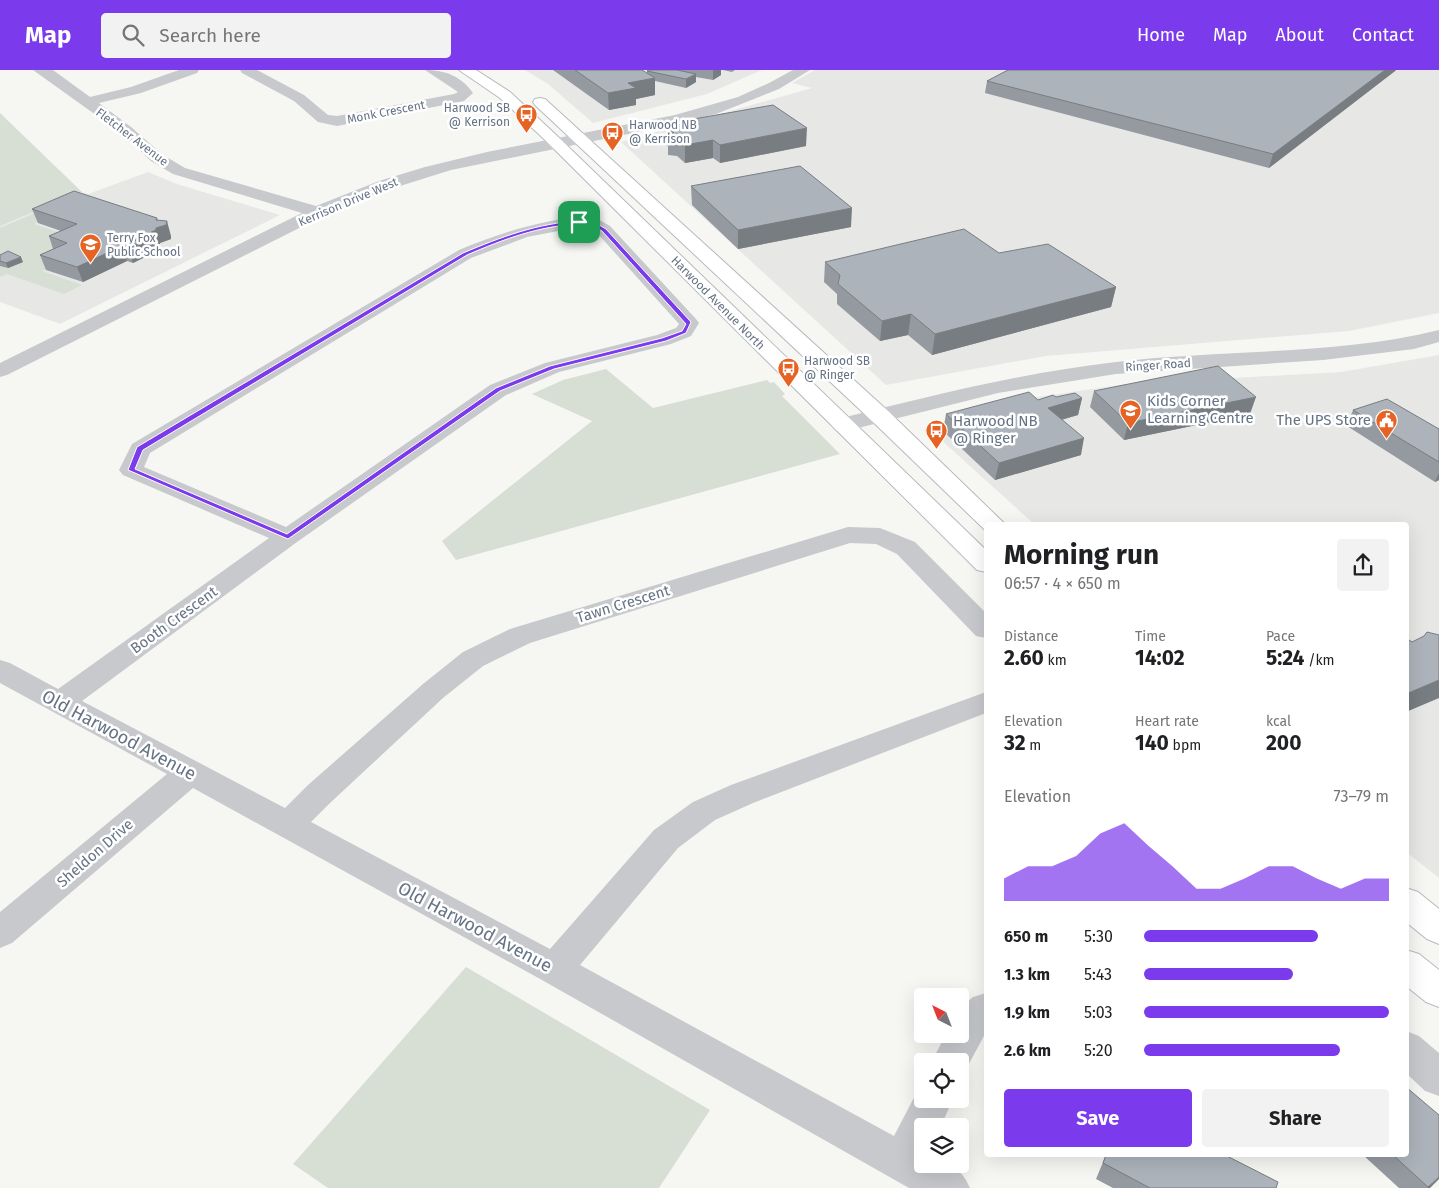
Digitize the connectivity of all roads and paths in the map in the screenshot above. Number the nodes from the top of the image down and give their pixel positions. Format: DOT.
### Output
graph roads {
  1 [pos="40,70"];
  2 [pos="192,70"];
  3 [pos="246,70"];
  4 [pos="432,70"];
  5 [pos="466,70"];
  6 [pos="803,70"];
  7 [pos="526,89"];
  8 [pos="86,102"];
  9 [pos="582,139"];
  10 [pos="557,143"];
  11 [pos="317,212"];
  12 [pos="1439,336"];
  13 [pos="0,371"];
  14 [pos="880,416"];
  15 [pos="842,425"];
  16 [pos="991,522"];
  17 [pos="288,537"];
  18 [pos="984,562"];
  19 [pos="984,627"];
  20 [pos="0,670"];
  21 [pos="59,703"];
  22 [pos="984,703"];
  23 [pos="190,773"];
  24 [pos="288,826"];
  25 [pos="1409,904"];
  26 [pos="1439,929"];
  27 [pos="0,933"];
  28 [pos="1409,967"];
  29 [pos="555,969"];
  30 [pos="1439,991"];
  31 [pos="984,1011"];
  32 [pos="1409,1051"];
  33 [pos="955,1053"];
  34 [pos="1439,1078"];
  35 [pos="929,1108"];
  36 [pos="902,1162"];
  37 [pos="949,1188"];
  1 -- 8 [label="street, Fletcher Avenue"];
  2 -- 8 [label="street"];
  3 -- 4 [label="street, Monk Crescent"];
  5 -- 10 [label="main road, Harwood Avenue North"];
  6 -- 9 [label="street, Kerrison Drive West"];
  7 -- 9 [label="main road, Harwood Avenue North"];
  8 -- 11 [label="street, Fletcher Avenue"];
  9 -- 10 [label="street, Kerrison Drive West"];
  9 -- 14 [label="main road, Harwood Avenue North"];
  10 -- 11 [label="street, Kerrison Drive West"];
  10 -- 15 [label="main road, Harwood Avenue North"];
  11 -- 13 [label="street, Kerrison Drive West"];
  12 -- 14 [label="street, Ringer Road"];
  14 -- 15 [label="street, Ringer Road"];
  14 -- 16 [label="main road, Harwood Avenue North"];
  15 -- 18 [label="main road, Harwood Avenue North"];
  17 -- 17 [label="street, Booth Crescent"];
  17 -- 21 [label="street, Booth Crescent"];
  19 -- 24 [label="street, Tawn Crescent"];
  20 -- 21 [label="street, Old Harwood Avenue"];
  21 -- 23 [label="street, Old Harwood Avenue"];
  22 -- 29 [label="street"];
  23 -- 24 [label="street, Old Harwood Avenue"];
  23 -- 27 [label="street, Sheldon Drive"];
  24 -- 29 [label="street, Old Harwood Avenue"];
  25 -- 26 [label="main road"];
  28 -- 30 [label="main road"];
  29 -- 36 [label="street, Old Harwood Avenue"];
  31 -- 33 [label="street"];
  32 -- 34 [label="street"];
  35 -- 36 [label="street"];
  36 -- 37 [label="street, Old Harwood Avenue"];
}
